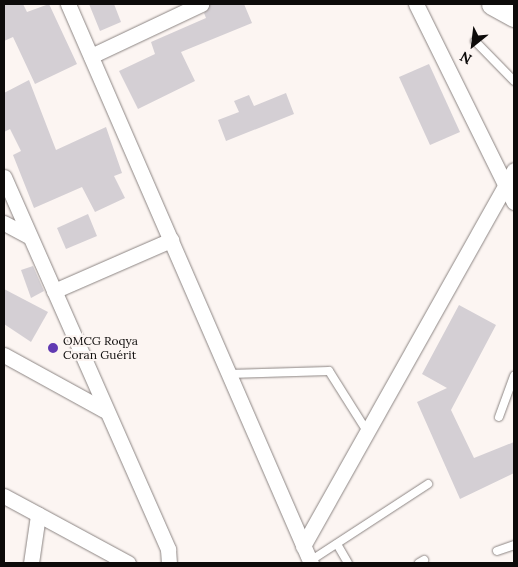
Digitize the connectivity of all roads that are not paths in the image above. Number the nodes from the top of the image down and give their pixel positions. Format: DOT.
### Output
graph roads {
  1 [pos="68,4"];
  2 [pos="201,4"];
  3 [pos="416,4"];
  4 [pos="492,4"];
  5 [pos="514,16"];
  6 [pos="475,41"];
  7 [pos="91,56"];
  8 [pos="514,81"];
  9 [pos="514,170"];
  10 [pos="4,177"];
  11 [pos="506,184"];
  12 [pos="514,202"];
  13 [pos="4,223"];
  14 [pos="28,236"];
  15 [pos="171,240"];
  16 [pos="54,291"];
  17 [pos="4,355"];
  18 [pos="229,374"];
  19 [pos="514,376"];
  20 [pos="104,410"];
  21 [pos="499,418"];
  22 [pos="367,432"];
  23 [pos="428,484"];
  24 [pos="4,496"];
  25 [pos="38,515"];
  26 [pos="337,544"];
  27 [pos="514,545"];
  28 [pos="303,546"];
  29 [pos="497,551"];
  30 [pos="310,562"];
  31 [pos="31,563"];
  32 [pos="128,563"];
  33 [pos="169,563"];
  34 [pos="348,563"];
  1 -- 7 [label="street"];
  2 -- 7 [label="street"];
  3 -- 11 [label="street"];
  4 -- 5 [label="main road"];
  6 -- 8 [label="lane"];
  7 -- 15 [label="street"];
  9 -- 11 [label="street"];
  10 -- 14 [label="street"];
  11 -- 12 [label="street"];
  11 -- 22 [label="street"];
  13 -- 14 [label="street"];
  14 -- 16 [label="street"];
  15 -- 16 [label="street"];
  15 -- 18 [label="street"];
  16 -- 20 [label="street"];
  17 -- 20 [label="street"];
  18 -- 22 [label="lane"];
  18 -- 28 [label="street"];
  19 -- 21 [label="lane"];
  20 -- 33 [label="street"];
  22 -- 28 [label="street"];
  23 -- 26 [label="lane"];
  24 -- 25 [label="street"];
  25 -- 31 [label="street"];
  25 -- 32 [label="street"];
  26 -- 30 [label="lane"];
  26 -- 34 [label="lane"];
  27 -- 29 [label="lane"];
  28 -- 30 [label="street"];
}
